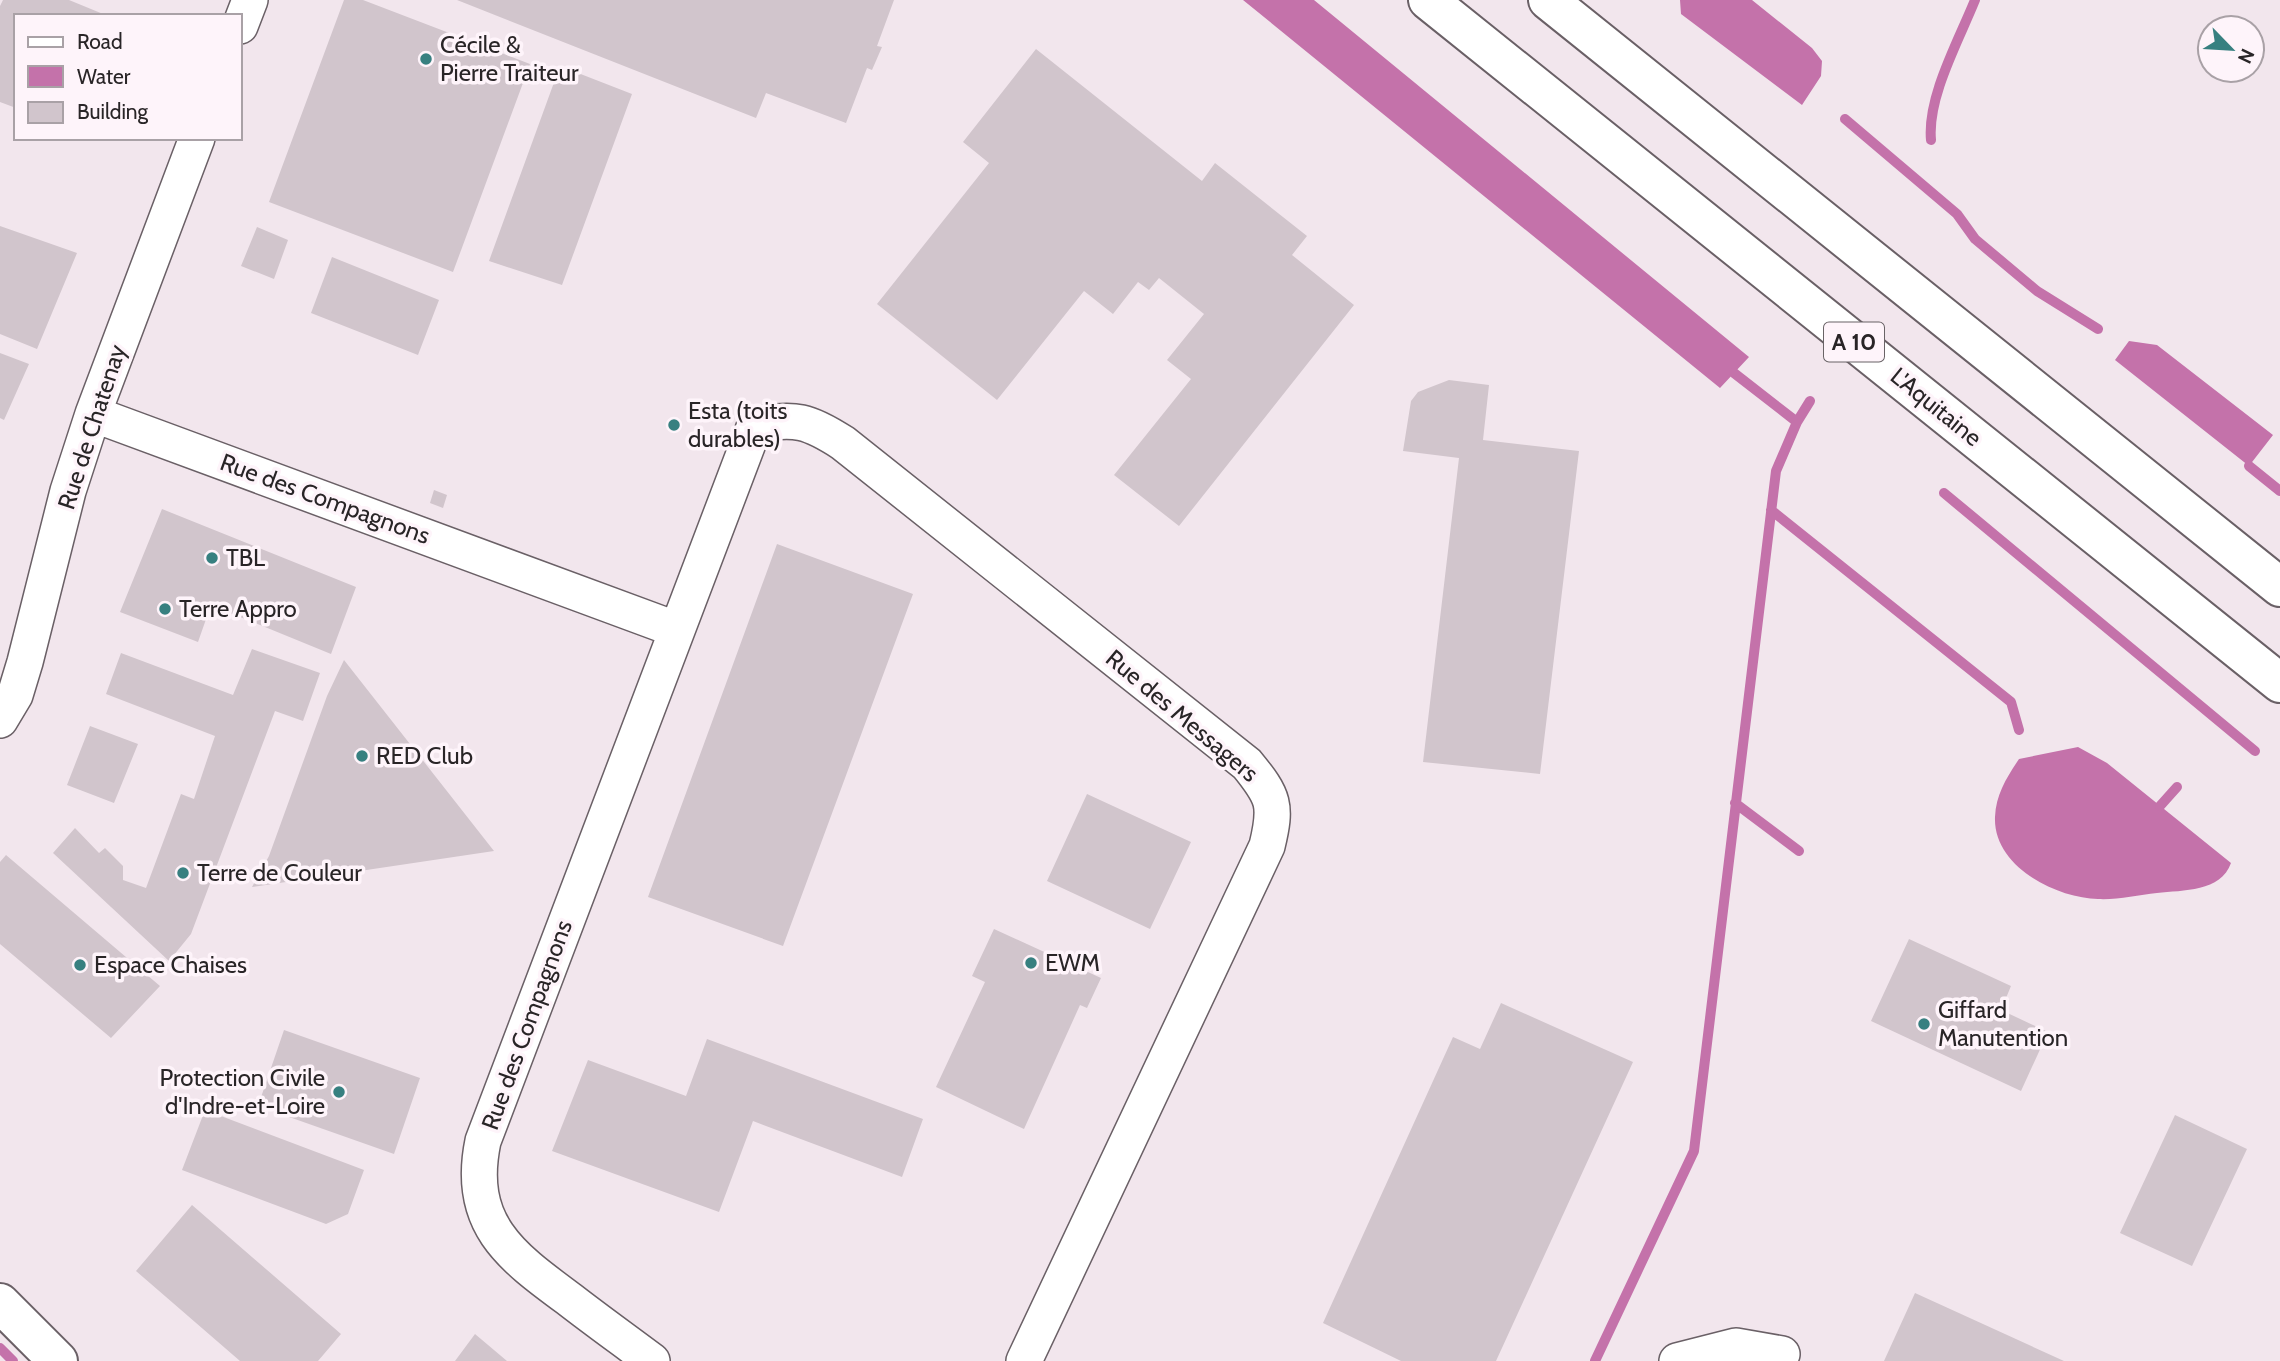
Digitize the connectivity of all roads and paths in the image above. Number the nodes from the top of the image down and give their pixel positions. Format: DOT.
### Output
graph roads {
  1 [pos="250,0"];
  2 [pos="1428,0"];
  3 [pos="1548,0"];
  4 [pos="242,21"];
  5 [pos="196,140"];
  6 [pos="93,414"];
  7 [pos="755,425"];
  8 [pos="2280,587"];
  9 [pos="675,629"];
  10 [pos="2280,683"];
  11 [pos="0,720"];
  12 [pos="0,1303"];
  13 [pos="1782,1354"];
  14 [pos="58,1361"];
  15 [pos="652,1361"];
  16 [pos="1024,1361"];
  17 [pos="1677,1361"];
  1 -- 4 [label="street"];
  2 -- 10 [label="main road, L'Aquitaine / A 10"];
  3 -- 8 [label="main road"];
  5 -- 6 [label="street, Rue de Chatenay"];
  6 -- 9 [label="street, Rue des Compagnons"];
  6 -- 11 [label="street, Rue de Chatenay"];
  7 -- 9 [label="street, Rue des Compagnons"];
  7 -- 16 [label="street, Rue des Messagers"];
  9 -- 15 [label="street, Rue des Compagnons"];
  12 -- 14 [label="main road"];
  13 -- 17 [label="street"];
}
